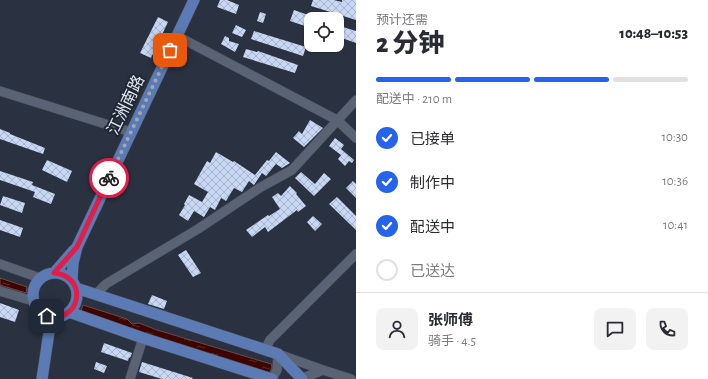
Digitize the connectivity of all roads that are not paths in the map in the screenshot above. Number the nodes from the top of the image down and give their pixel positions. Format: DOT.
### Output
graph roads {
  1 [pos="194,0"];
  2 [pos="177,36"];
  3 [pos="0,91"];
  4 [pos="356,100"];
  5 [pos="337,120"];
  6 [pos="131,132"];
  7 [pos="356,138"];
  8 [pos="77,247"];
  9 [pos="356,254"];
  10 [pos="0,264"];
  11 [pos="54,273"];
  12 [pos="40,278"];
  13 [pos="74,284"];
  14 [pos="0,291"];
  15 [pos="96,294"];
  16 [pos="33,301"];
  17 [pos="43,314"];
  18 [pos="65,314"];
  19 [pos="143,338"];
  20 [pos="265,350"];
  21 [pos="278,354"];
  22 [pos="323,370"];
  23 [pos="42,379"];
  24 [pos="47,379"];
  25 [pos="130,379"];
  26 [pos="272,379"];
  27 [pos="302,379"];
  28 [pos="351,379"];
  1 -- 2 [label="main road, 江洲南路"];
  2 -- 5 [label="street"];
  2 -- 6 [label="main road, 江洲南路"];
  3 -- 6 [label="street"];
  4 -- 5 [label="street"];
  5 -- 7 [label="street"];
  5 -- 15 [label="street"];
  6 -- 8 [label="main road, 江洲南路"];
  8 -- 11 [label="main road"];
  8 -- 13 [label="main road"];
  9 -- 20 [label="street"];
  10 -- 12 [label="street"];
  11 -- 12 [label="main road"];
  11 -- 13 [label="main road"];
  12 -- 16 [label="main road"];
  13 -- 15 [label="main road"];
  13 -- 18 [label="main road"];
  14 -- 16 [label="street"];
  15 -- 20 [label="main road"];
  16 -- 17 [label="main road"];
  17 -- 18 [label="main road"];
  17 -- 23 [label="main road"];
  18 -- 19 [label="main road"];
  18 -- 24 [label="main road"];
  19 -- 25 [label="street"];
  19 -- 26 [label="main road"];
  20 -- 21 [label="main road"];
  21 -- 22 [label="street"];
  21 -- 26 [label="street"];
  21 -- 27 [label="main road"];
  22 -- 27 [label="street"];
  22 -- 28 [label="street"];
}
